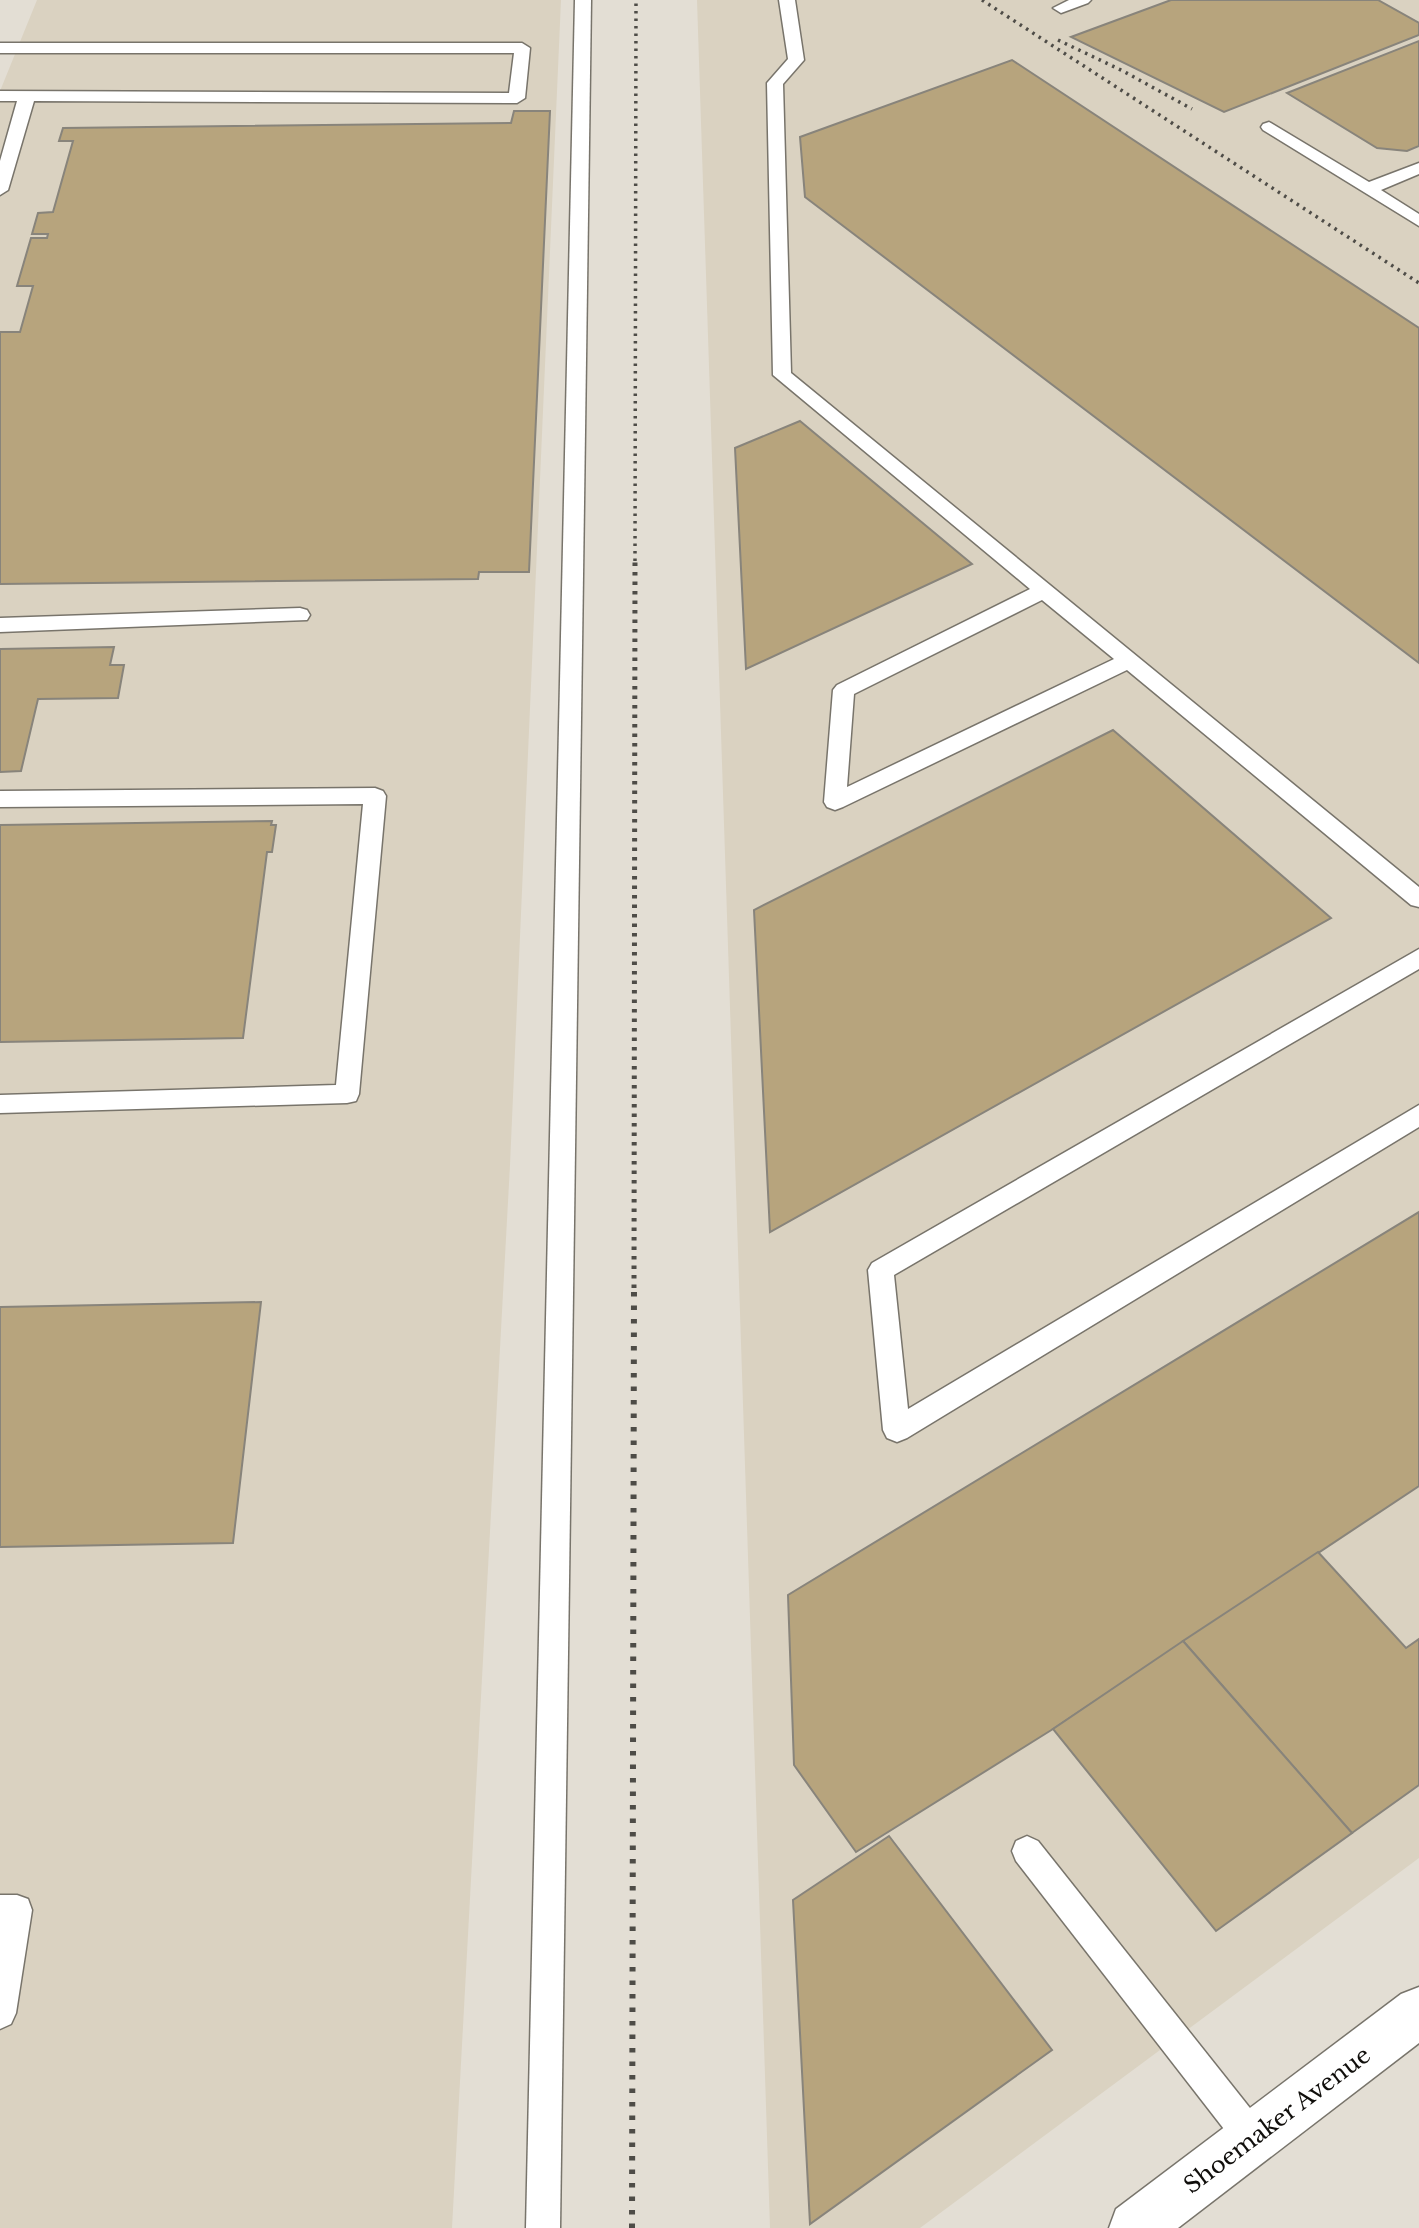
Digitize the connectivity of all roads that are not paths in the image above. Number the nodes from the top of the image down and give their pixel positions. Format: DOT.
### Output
graph roads {
  1 [pos="583,0"];
  2 [pos="787,0"];
  3 [pos="1083,0"];
  4 [pos="1061,8"];
  5 [pos="0,48"];
  6 [pos="0,96"];
  7 [pos="27,96"];
  8 [pos="1269,127"];
  9 [pos="1419,168"];
  10 [pos="1368,189"];
  11 [pos="0,190"];
  12 [pos="1419,221"];
  13 [pos="1045,590"];
  14 [pos="300,615"];
  15 [pos="0,625"];
  16 [pos="1129,660"];
  17 [pos="0,800"];
  18 [pos="1419,900"];
  19 [pos="1419,958"];
  20 [pos="0,1104"];
  21 [pos="1419,1115"];
  22 [pos="1027,1851"];
  23 [pos="0,1910"];
  24 [pos="0,2012"];
  25 [pos="1419,2012"];
  26 [pos="1253,2139"];
  27 [pos="542,2228"];
  28 [pos="1135,2228"];
  1 -- 27 [label="lane"];
  2 -- 13 [label="lane"];
  3 -- 4 [label="lane"];
  5 -- 7 [label="lane"];
  6 -- 7 [label="lane"];
  7 -- 11 [label="lane"];
  8 -- 10 [label="lane"];
  9 -- 10 [label="lane"];
  10 -- 12 [label="lane"];
  13 -- 16 [label="lane"];
  13 -- 16 [label="lane"];
  14 -- 15 [label="lane"];
  16 -- 18 [label="lane"];
  17 -- 20 [label="lane"];
  19 -- 21 [label="lane"];
  22 -- 26 [label="lane"];
  23 -- 24 [label="lane"];
  25 -- 26 [label="street, Shoemaker Avenue"];
  26 -- 28 [label="street, Shoemaker Avenue"];
}
